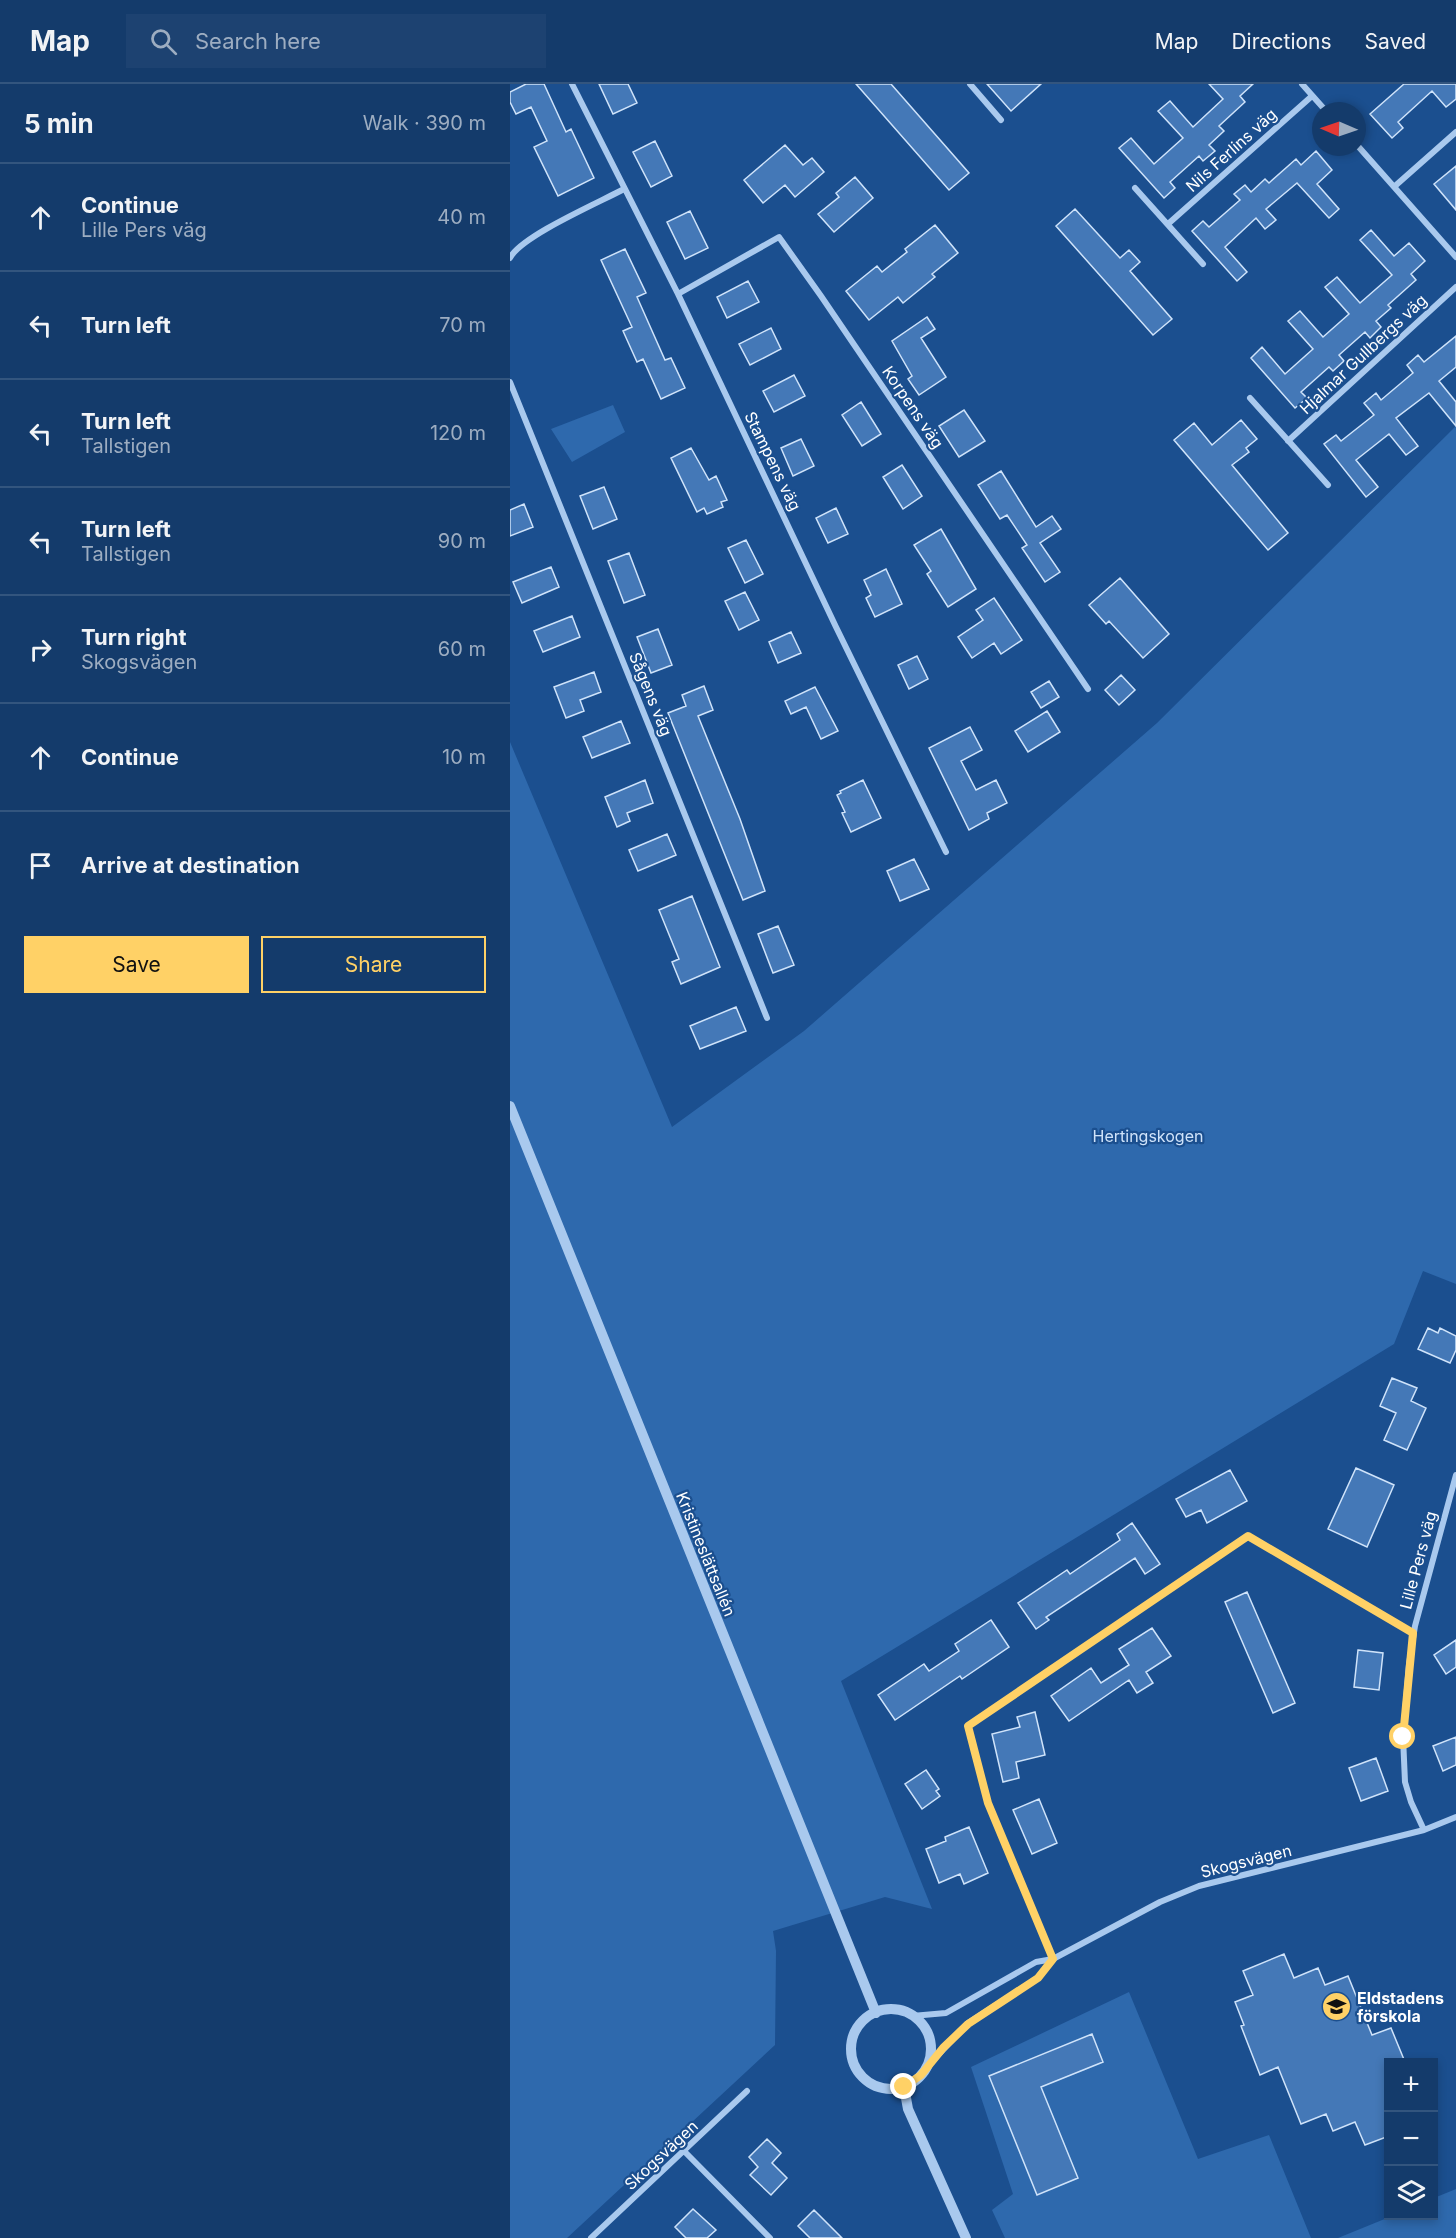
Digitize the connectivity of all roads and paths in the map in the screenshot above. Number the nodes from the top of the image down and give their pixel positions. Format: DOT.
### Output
graph roads {
  1 [pos="573,84"];
  2 [pos="970,84"];
  3 [pos="1302,84"];
  4 [pos="1312,96"];
  5 [pos="1318,102"];
  6 [pos="1001,120"];
  7 [pos="1456,132"];
  8 [pos="1366,155"];
  9 [pos="1395,186"];
  10 [pos="1135,188"];
  11 [pos="624,189"];
  12 [pos="1168,224"];
  13 [pos="1456,257"];
  14 [pos="510,258"];
  15 [pos="1203,264"];
  16 [pos="1456,287"];
  17 [pos="678,294"];
  18 [pos="510,382"];
  19 [pos="1250,398"];
  20 [pos="1288,441"];
  21 [pos="1328,485"];
  22 [pos="1088,689"];
  23 [pos="946,852"];
  24 [pos="767,1018"];
  25 [pos="510,1106"];
  26 [pos="1456,1475"];
  27 [pos="1447,1508"];
  28 [pos="1456,1512"];
  29 [pos="1413,1633"];
  30 [pos="1456,1818"];
  31 [pos="1424,1830"];
  32 [pos="1053,1959"];
  33 [pos="876,2013"];
  34 [pos="912,2016"];
  35 [pos="927,2067"];
  36 [pos="904,2087"];
  37 [pos="747,2091"];
  38 [pos="685,2152"];
  39 [pos="591,2238"];
  40 [pos="770,2238"];
  41 [pos="966,2238"];
  1 -- 11 [label="street, Stampens väg"];
  2 -- 6 [label="street"];
  3 -- 4 [label="street"];
  4 -- 5 [label="street"];
  4 -- 12 [label="street, Nils Ferlins väg"];
  7 -- 9 [label="street"];
  8 -- 9 [label="street"];
  9 -- 13 [label="street"];
  10 -- 12 [label="street"];
  11 -- 14 [label="street"];
  11 -- 17 [label="street, Stampens väg"];
  12 -- 15 [label="street"];
  16 -- 20 [label="street, Hjalmar Gullbergs väg"];
  17 -- 22 [label="street, Korpens väg"];
  17 -- 23 [label="street, Stampens väg"];
  18 -- 24 [label="street, Sågens väg"];
  19 -- 20 [label="street"];
  20 -- 21 [label="street"];
  25 -- 33 [label="street, Kristineslättsallén"];
  26 -- 27 [label="street, Lille Pers väg"];
  27 -- 28 [label="street"];
  27 -- 29 [label="street, Lille Pers väg"];
  29 -- 31 [label="street, Lille Pers väg"];
  29 -- 32 [label="street"];
  30 -- 31 [label="street, Skogsvägen"];
  31 -- 32 [label="street, Skogsvägen"];
  32 -- 34 [label="street, Skogsvägen"];
  32 -- 35 [label="street, Skogsvägen"];
  33 -- 34 [label="street"];
  33 -- 36 [label="street"];
  34 -- 35 [label="street"];
  35 -- 36 [label="street"];
  36 -- 41 [label="street"];
  37 -- 38 [label="street, Skogsvägen"];
  38 -- 39 [label="street, Skogsvägen"];
  38 -- 40 [label="street"];
}
